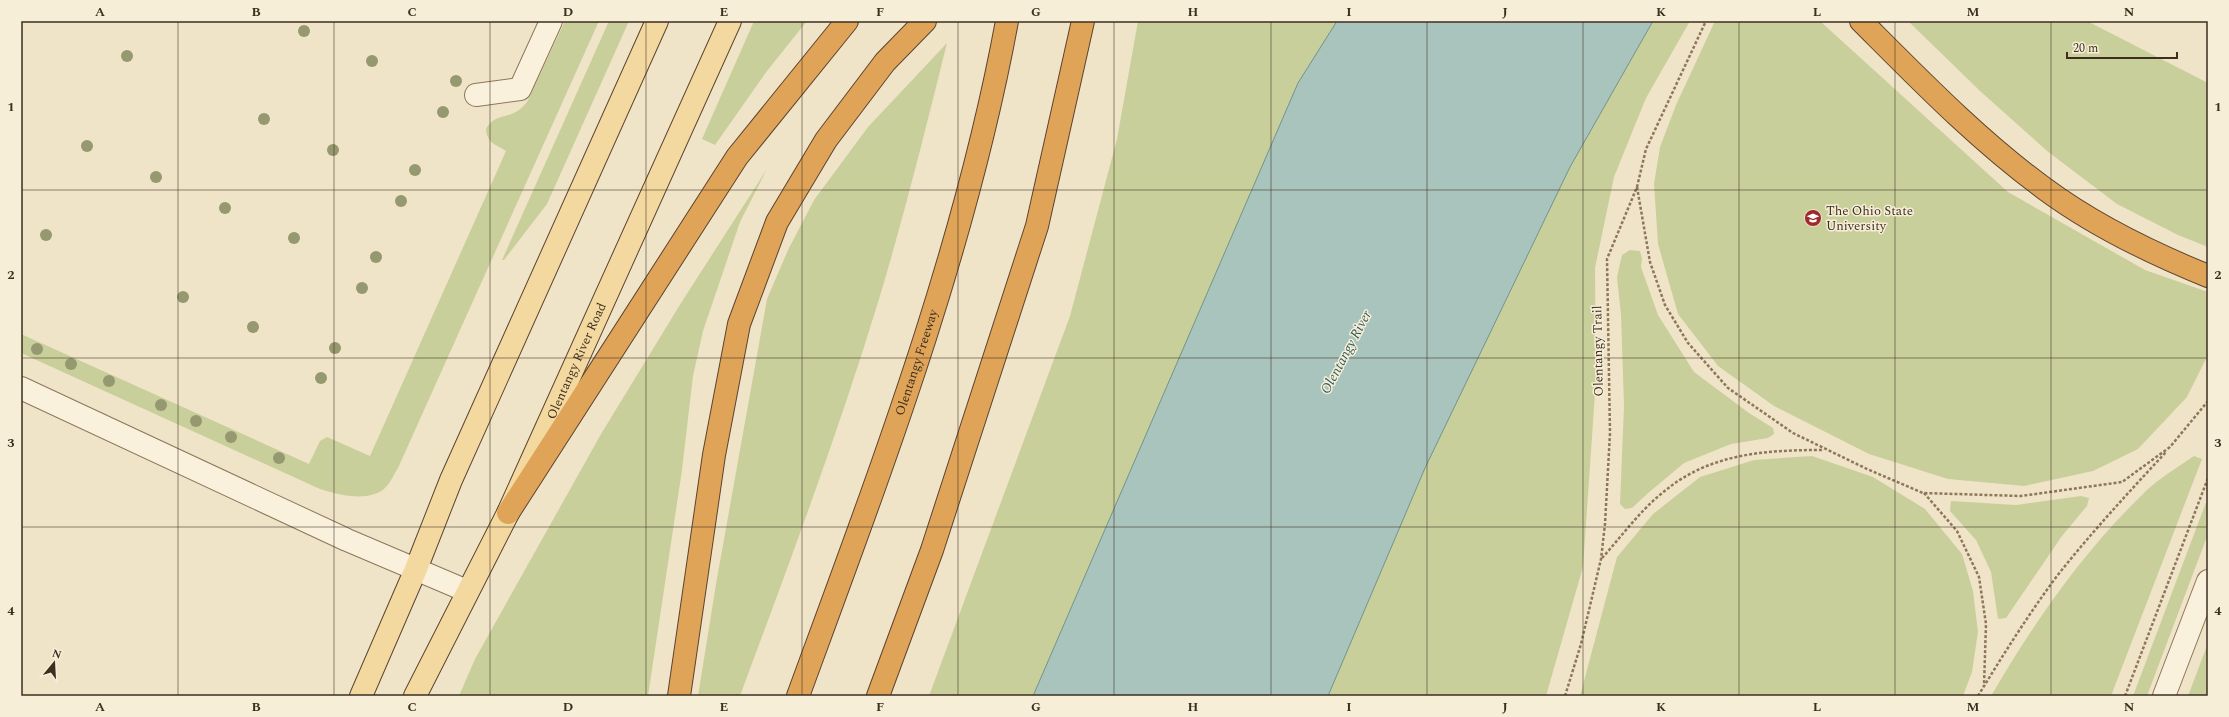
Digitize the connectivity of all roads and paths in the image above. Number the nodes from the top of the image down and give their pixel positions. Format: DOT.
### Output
graph roads {
  1 [pos="550,21"];
  2 [pos="657,21"];
  3 [pos="730,21"];
  4 [pos="846,21"];
  5 [pos="925,21"];
  6 [pos="1007,21"];
  7 [pos="1084,21"];
  8 [pos="1706,21"];
  9 [pos="1861,21"];
  10 [pos="476,95"];
  11 [pos="1637,187"];
  12 [pos="2208,276"];
  13 [pos="21,388"];
  14 [pos="2208,401"];
  15 [pos="2170,447"];
  16 [pos="1825,450"];
  17 [pos="2208,478"];
  18 [pos="1923,493"];
  19 [pos="508,514"];
  20 [pos="1601,559"];
  21 [pos="416,569"];
  22 [pos="2208,581"];
  23 [pos="468,590"];
  24 [pos="1984,686"];
  25 [pos="361,696"];
  26 [pos="415,696"];
  27 [pos="679,696"];
  28 [pos="798,696"];
  29 [pos="878,696"];
  30 [pos="1566,696"];
  31 [pos="1978,696"];
  32 [pos="2125,696"];
  33 [pos="2164,696"];
  1 -- 10 [label="street"];
  2 -- 21 [label="main road"];
  3 -- 19 [label="main road, Olentangy River Road"];
  4 -- 19 [label="highway"];
  5 -- 27 [label="highway"];
  6 -- 28 [label="highway, Olentangy Freeway"];
  7 -- 29 [label="highway"];
  8 -- 11 [label="path, Olentangy Trail"];
  9 -- 12 [label="highway"];
  11 -- 16 [label="path"];
  11 -- 20 [label="path, Olentangy Trail"];
  13 -- 21 [label="street"];
  14 -- 15 [label="path"];
  15 -- 18 [label="path"];
  15 -- 24 [label="path"];
  16 -- 18 [label="path"];
  16 -- 20 [label="path"];
  17 -- 32 [label="path"];
  18 -- 24 [label="path"];
  19 -- 23 [label="main road, Olentangy River Road"];
  20 -- 30 [label="path, Olentangy Trail"];
  21 -- 23 [label="street"];
  21 -- 25 [label="main road"];
  22 -- 33 [label="street"];
  23 -- 26 [label="main road, Olentangy River Road"];
  24 -- 31 [label="path"];
}
